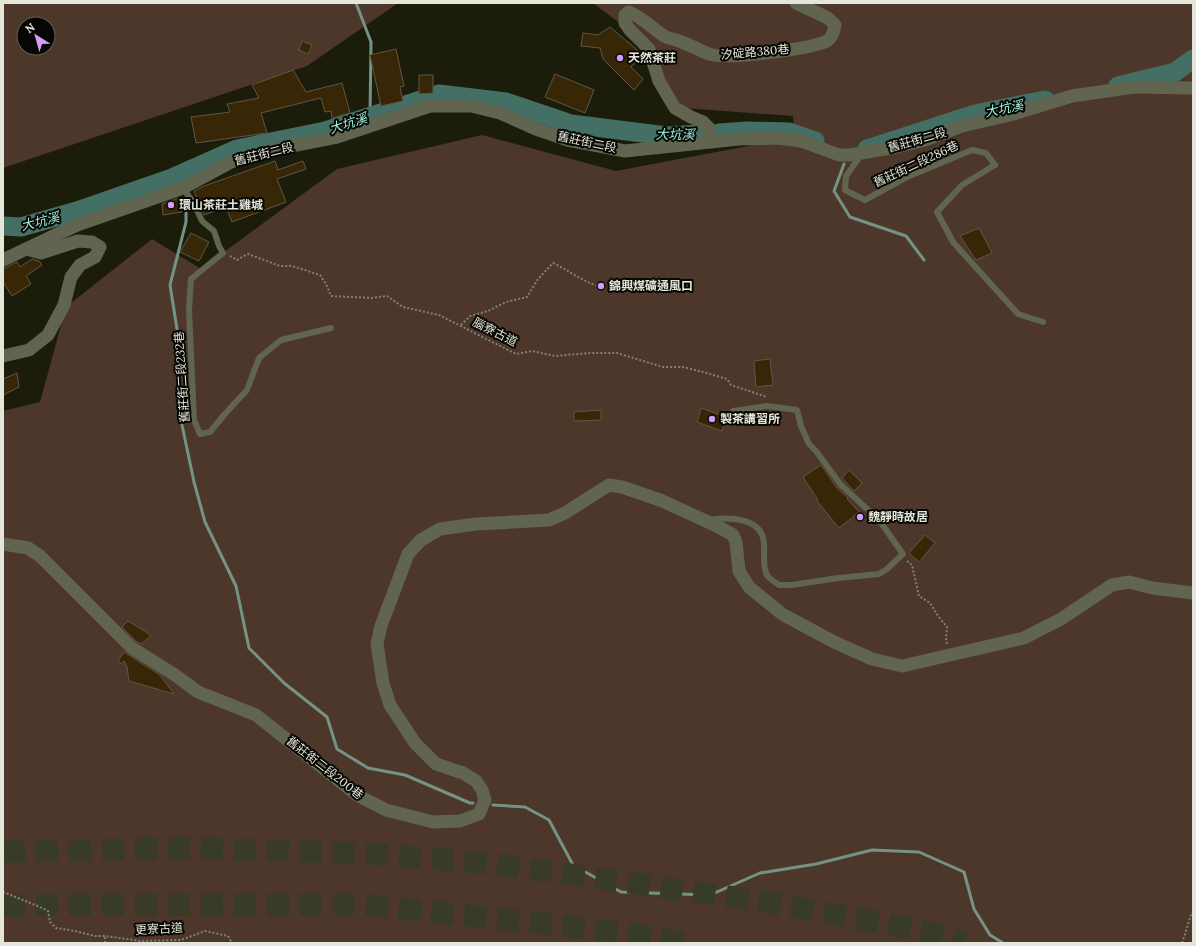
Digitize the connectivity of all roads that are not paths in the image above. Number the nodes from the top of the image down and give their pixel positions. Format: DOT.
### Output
graph roads {
  1 [pos="796,3"];
  2 [pos="1193,88"];
  3 [pos="711,142"];
  4 [pos="862,153"];
  5 [pos="181,189"];
  6 [pos="26,249"];
  7 [pos="3,260"];
  8 [pos="1043,322"];
  9 [pos="331,328"];
  10 [pos="3,356"];
  11 [pos="733,411"];
  12 [pos="704,521"];
  13 [pos="3,544"];
  14 [pos="1193,593"];
  1 -- 3 [label="street, 汐碇路380巷"];
  2 -- 4 [label="street, 舊莊街二段"];
  3 -- 4 [label="street, 舊莊街二段"];
  3 -- 5 [label="street, 舊莊街二段"];
  4 -- 8 [label="lane, 舊莊街二段286巷"];
  5 -- 6 [label="street, 舊莊街二段"];
  5 -- 9 [label="lane, 舊莊街二段232巷"];
  6 -- 7 [label="street, 舊莊街二段"];
  6 -- 10 [label="street"];
  11 -- 12 [label="lane"];
  12 -- 13 [label="street, 舊莊街二段200巷"];
  12 -- 14 [label="street, 舊莊街二段200巷"];
}
